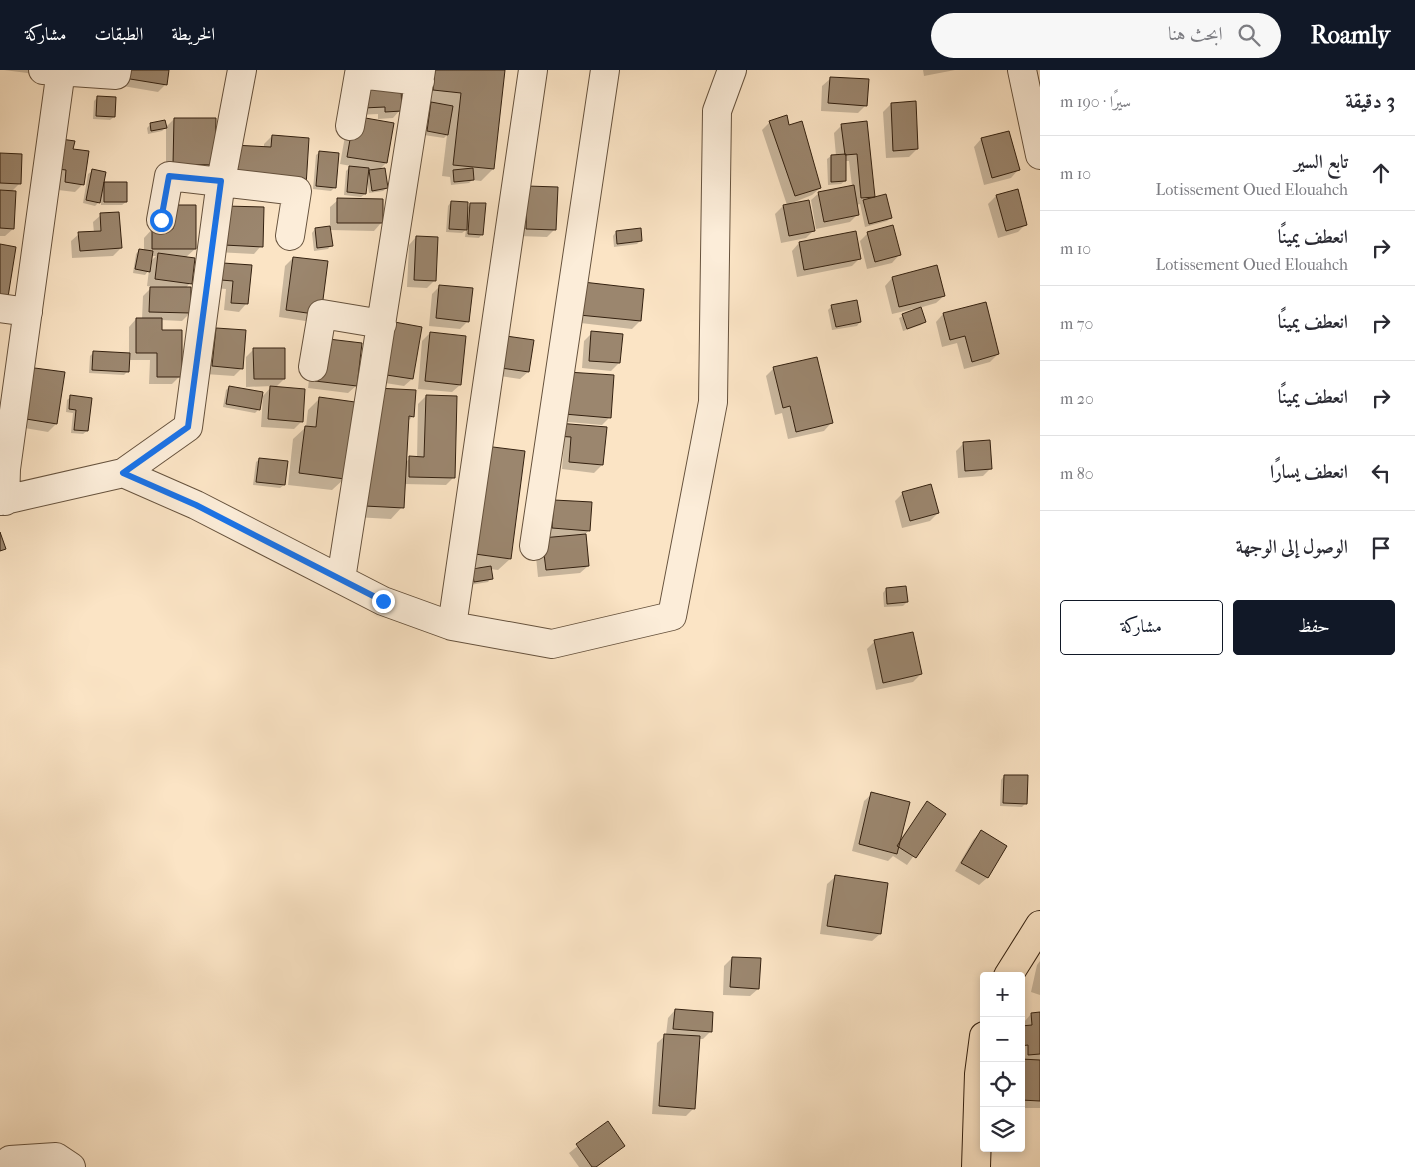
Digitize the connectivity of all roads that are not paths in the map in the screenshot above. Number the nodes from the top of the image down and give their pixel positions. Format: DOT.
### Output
graph roads {
  1 [pos="117,70"];
  2 [pos="242,70"];
  3 [pos="533,70"];
  4 [pos="605,70"];
  5 [pos="732,70"];
  6 [pos="1022,70"];
  7 [pos="55,71"];
  8 [pos="420,76"];
  9 [pos="350,126"];
  10 [pos="1040,155"];
  11 [pos="221,181"];
  12 [pos="161,220"];
  13 [pos="290,236"];
  14 [pos="0,308"];
  15 [pos="28,312"];
  16 [pos="382,324"];
  17 [pos="313,367"];
  18 [pos="123,473"];
  19 [pos="3,501"];
  20 [pos="534,546"];
  21 [pos="341,579"];
  22 [pos="452,626"];
  23 [pos="1040,925"];
  24 [pos="1011,972"];
  25 [pos="981,1062"];
  26 [pos="0,1167"];
  27 [pos="71,1167"];
  28 [pos="976,1167"];
  1 -- 7 [label="street"];
  2 -- 11 [label="street"];
  3 -- 22 [label="street"];
  4 -- 20 [label="street"];
  5 -- 22 [label="street"];
  6 -- 10 [label="street"];
  7 -- 15 [label="street"];
  8 -- 9 [label="street"];
  8 -- 16 [label="street"];
  11 -- 12 [label="street"];
  11 -- 13 [label="street"];
  11 -- 18 [label="street"];
  14 -- 15 [label="street"];
  15 -- 19 [label="street"];
  16 -- 17 [label="street"];
  16 -- 21 [label="street"];
  18 -- 19 [label="street"];
  18 -- 21 [label="street"];
  21 -- 22 [label="street"];
  23 -- 24 [label="main road"];
  25 -- 28 [label="main road"];
  26 -- 27 [label="street"];
}
